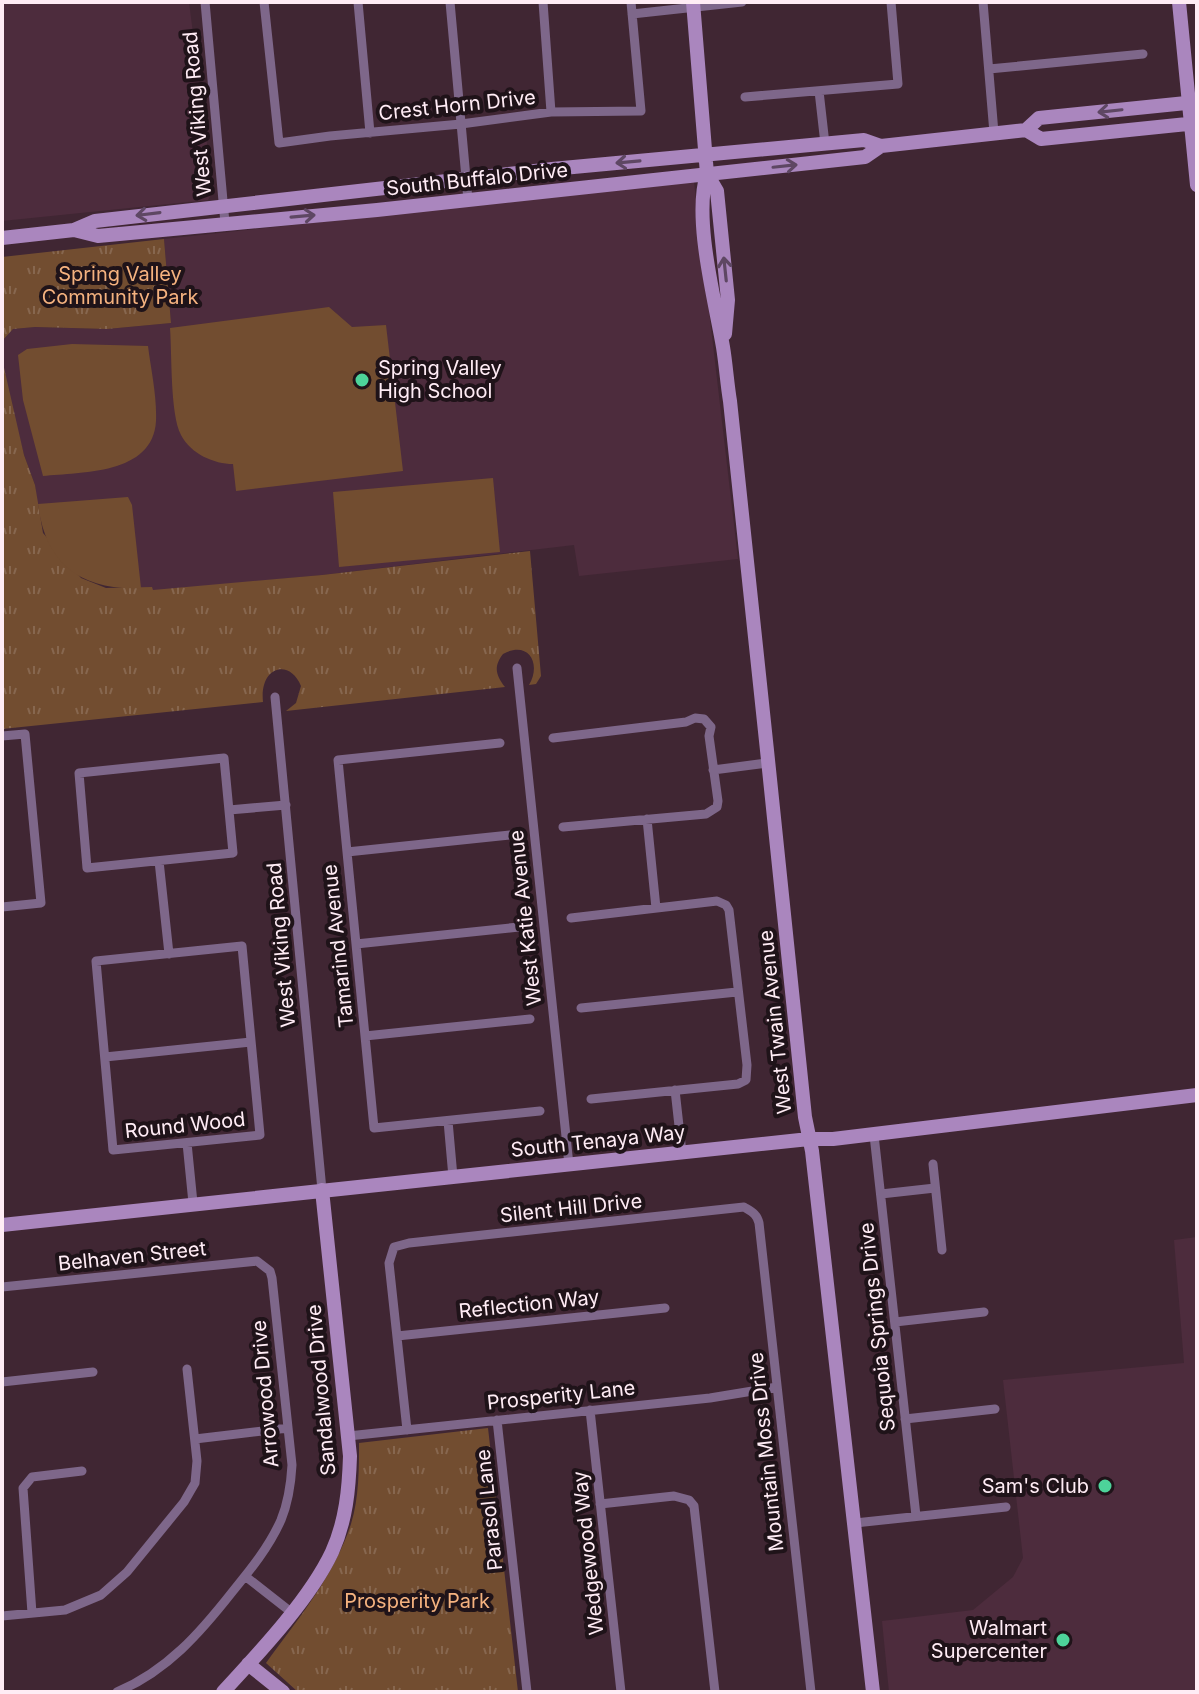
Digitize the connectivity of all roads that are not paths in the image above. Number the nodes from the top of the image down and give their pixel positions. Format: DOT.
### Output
graph roads {
  1 [pos="205,2"];
  2 [pos="264,2"];
  3 [pos="358,2"];
  4 [pos="450,2"];
  5 [pos="543,2"];
  6 [pos="631,2"];
  7 [pos="742,2"];
  8 [pos="891,2"];
  9 [pos="983,2"];
  10 [pos="1179,2"];
  11 [pos="693,4"];
  12 [pos="632,14"];
  13 [pos="1143,54"];
  14 [pos="989,69"];
  15 [pos="819,91"];
  16 [pos="745,97"];
  17 [pos="1192,102"];
  18 [pos="551,112"];
  19 [pos="1194,123"];
  20 [pos="461,124"];
  21 [pos="1026,130"];
  22 [pos="370,133"];
  23 [pos="994,133"];
  24 [pos="825,144"];
  25 [pos="881,146"];
  26 [pos="706,155"];
  27 [pos="707,174"];
  28 [pos="465,179"];
  29 [pos="1197,185"];
  30 [pos="468,200"];
  31 [pos="224,205"];
  32 [pos="225,223"];
  33 [pos="74,230"];
  34 [pos="2,238"];
  35 [pos="517,668"];
  36 [pos="275,697"];
  37 [pos="2,736"];
  38 [pos="553,738"];
  39 [pos="500,743"];
  40 [pos="767,763"];
  41 [pos="713,770"];
  42 [pos="286,805"];
  43 [pos="229,810"];
  44 [pos="647,819"];
  45 [pos="563,827"];
  46 [pos="510,835"];
  47 [pos="347,852"];
  48 [pos="159,861"];
  49 [pos="2,907"];
  50 [pos="656,908"];
  51 [pos="571,918"];
  52 [pos="519,927"];
  53 [pos="356,944"];
  54 [pos="169,954"];
  55 [pos="737,992"];
  56 [pos="581,1008"];
  57 [pos="530,1019"];
  58 [pos="365,1036"];
  59 [pos="251,1042"];
  60 [pos="105,1057"];
  61 [pos="675,1090"];
  62 [pos="1197,1095"];
  63 [pos="591,1099"];
  64 [pos="540,1111"];
  65 [pos="448,1121"];
  66 [pos="874,1135"];
  67 [pos="809,1139"];
  68 [pos="187,1143"];
  69 [pos="682,1153"];
  70 [pos="933,1164"];
  71 [pos="569,1165"];
  72 [pos="453,1177"];
  73 [pos="935,1188"];
  74 [pos="322,1190"];
  75 [pos="881,1194"];
  76 [pos="193,1203"];
  77 [pos="751,1211"];
  78 [pos="2,1225"];
  79 [pos="942,1250"];
  80 [pos="264,1265"];
  81 [pos="2,1287"];
  82 [pos="665,1308"];
  83 [pos="984,1312"];
  84 [pos="895,1322"];
  85 [pos="397,1336"];
  86 [pos="187,1369"];
  87 [pos="93,1372"];
  88 [pos="2,1382"];
  89 [pos="777,1387"];
  90 [pos="995,1409"];
  91 [pos="590,1410"];
  92 [pos="905,1419"];
  93 [pos="497,1420"];
  94 [pos="288,1428"];
  95 [pos="407,1430"];
  96 [pos="348,1436"];
  97 [pos="195,1439"];
  98 [pos="82,1471"];
  99 [pos="600,1504"];
  100 [pos="1006,1507"];
  101 [pos="916,1516"];
  102 [pos="855,1523"];
  103 [pos="245,1576"];
  104 [pos="291,1612"];
  105 [pos="32,1613"];
  106 [pos="2,1616"];
  107 [pos="248,1664"];
  108 [pos="117,1692"];
  109 [pos="223,1692"];
  110 [pos="283,1692"];
  111 [pos="527,1692"];
  112 [pos="621,1692"];
  113 [pos="715,1692"];
  114 [pos="811,1692"];
  115 [pos="873,1692"];
  1 -- 31 [label="street, West Viking Road"];
  2 -- 22 [label="street, Crest Horn Drive"];
  3 -- 22 [label="street"];
  4 -- 20 [label="street"];
  5 -- 18 [label="street"];
  6 -- 12 [label="street"];
  7 -- 11 [label="street"];
  8 -- 15 [label="street"];
  9 -- 14 [label="street"];
  10 -- 17 [label="street"];
  11 -- 12 [label="street"];
  11 -- 26 [label="street, West Twain Avenue"];
  12 -- 18 [label="street, Crest Horn Drive"];
  13 -- 14 [label="street"];
  14 -- 23 [label="street"];
  15 -- 16 [label="street"];
  15 -- 24 [label="street"];
  17 -- 19 [label="street"];
  17 -- 21 [label="street, South Buffalo Drive, one-way"];
  18 -- 20 [label="street, Crest Horn Drive"];
  19 -- 21 [label="street, South Buffalo Drive"];
  19 -- 29 [label="street"];
  20 -- 22 [label="street, Crest Horn Drive"];
  20 -- 28 [label="street"];
  21 -- 23 [label="street, South Buffalo Drive"];
  23 -- 25 [label="street, South Buffalo Drive"];
  24 -- 25 [label="street, South Buffalo Drive"];
  24 -- 26 [label="street, South Buffalo Drive"];
  27 -- 25 [label="street, South Buffalo Drive, one-way"];
  26 -- 27 [label="street, West Twain Avenue"];
  26 -- 28 [label="street, South Buffalo Drive, one-way"];
  27 -- 30 [label="street, South Buffalo Drive"];
  27 -- 40 [label="street, West Twain Avenue"];
  28 -- 30 [label="street"];
  28 -- 31 [label="street, South Buffalo Drive"];
  32 -- 30 [label="street, South Buffalo Drive, one-way"];
  31 -- 32 [label="street, West Viking Road"];
  31 -- 33 [label="street, South Buffalo Drive, one-way"];
  32 -- 33 [label="street, South Buffalo Drive"];
  33 -- 34 [label="street, South Buffalo Drive"];
  35 -- 71 [label="street, West Katie Avenue"];
  36 -- 42 [label="street, West Viking Road"];
  37 -- 49 [label="street"];
  38 -- 41 [label="street"];
  39 -- 47 [label="street, Tamarind Avenue"];
  40 -- 41 [label="street"];
  40 -- 67 [label="street, West Twain Avenue"];
  41 -- 44 [label="street"];
  42 -- 43 [label="street"];
  42 -- 74 [label="street, West Viking Road"];
  43 -- 48 [label="street"];
  43 -- 48 [label="street"];
  44 -- 45 [label="street"];
  44 -- 50 [label="street"];
  46 -- 47 [label="street"];
  47 -- 53 [label="street, Tamarind Avenue"];
  48 -- 54 [label="street"];
  50 -- 51 [label="street"];
  50 -- 55 [label="street"];
  52 -- 53 [label="street"];
  53 -- 58 [label="street, Tamarind Avenue"];
  54 -- 59 [label="street"];
  54 -- 60 [label="street"];
  55 -- 56 [label="street"];
  55 -- 61 [label="street"];
  57 -- 58 [label="street"];
  58 -- 65 [label="street, Tamarind Avenue"];
  59 -- 60 [label="street"];
  59 -- 68 [label="street, Round Wood"];
  60 -- 68 [label="street, Round Wood"];
  61 -- 63 [label="street"];
  61 -- 69 [label="street"];
  62 -- 66 [label="street, South Tenaya Way"];
  64 -- 65 [label="street"];
  65 -- 72 [label="street"];
  66 -- 67 [label="street, South Tenaya Way"];
  66 -- 75 [label="street, Sequoia Springs Drive"];
  67 -- 69 [label="street, South Tenaya Way"];
  67 -- 102 [label="street, West Twain Avenue"];
  68 -- 76 [label="street"];
  69 -- 71 [label="street, South Tenaya Way"];
  70 -- 73 [label="street"];
  71 -- 72 [label="street, South Tenaya Way"];
  72 -- 74 [label="street, South Tenaya Way"];
  73 -- 75 [label="street"];
  73 -- 79 [label="street"];
  74 -- 76 [label="street, South Tenaya Way"];
  74 -- 96 [label="street, Sandalwood Drive"];
  75 -- 84 [label="street, Sequoia Springs Drive"];
  76 -- 78 [label="street, South Tenaya Way"];
  77 -- 85 [label="street, Silent Hill Drive"];
  77 -- 89 [label="street, Mountain Moss Drive"];
  80 -- 81 [label="street, Belhaven Street"];
  80 -- 94 [label="street, Arrowood Drive"];
  82 -- 85 [label="street, Reflection Way"];
  83 -- 84 [label="street"];
  84 -- 92 [label="street, Sequoia Springs Drive"];
  85 -- 95 [label="street"];
  86 -- 97 [label="street"];
  87 -- 88 [label="street"];
  89 -- 91 [label="street, Prosperity Lane"];
  89 -- 114 [label="street, Mountain Moss Drive"];
  90 -- 92 [label="street"];
  91 -- 93 [label="street, Prosperity Lane"];
  91 -- 99 [label="street, Wedgewood Way"];
  92 -- 101 [label="street, Sequoia Springs Drive"];
  93 -- 95 [label="street, Prosperity Lane"];
  93 -- 111 [label="street, Parasol Lane"];
  94 -- 97 [label="street"];
  94 -- 103 [label="street, Arrowood Drive"];
  95 -- 96 [label="street, Prosperity Lane"];
  96 -- 104 [label="street, Sandalwood Drive"];
  97 -- 105 [label="street"];
  98 -- 105 [label="street"];
  99 -- 112 [label="street, Wedgewood Way"];
  99 -- 113 [label="street"];
  100 -- 101 [label="street"];
  101 -- 102 [label="street"];
  102 -- 115 [label="street, West Twain Avenue"];
  103 -- 104 [label="street"];
  103 -- 108 [label="street, Arrowood Drive"];
  104 -- 107 [label="street, Sandalwood Drive"];
  105 -- 106 [label="street"];
  107 -- 109 [label="street, Sandalwood Drive"];
  107 -- 110 [label="street"];
}
